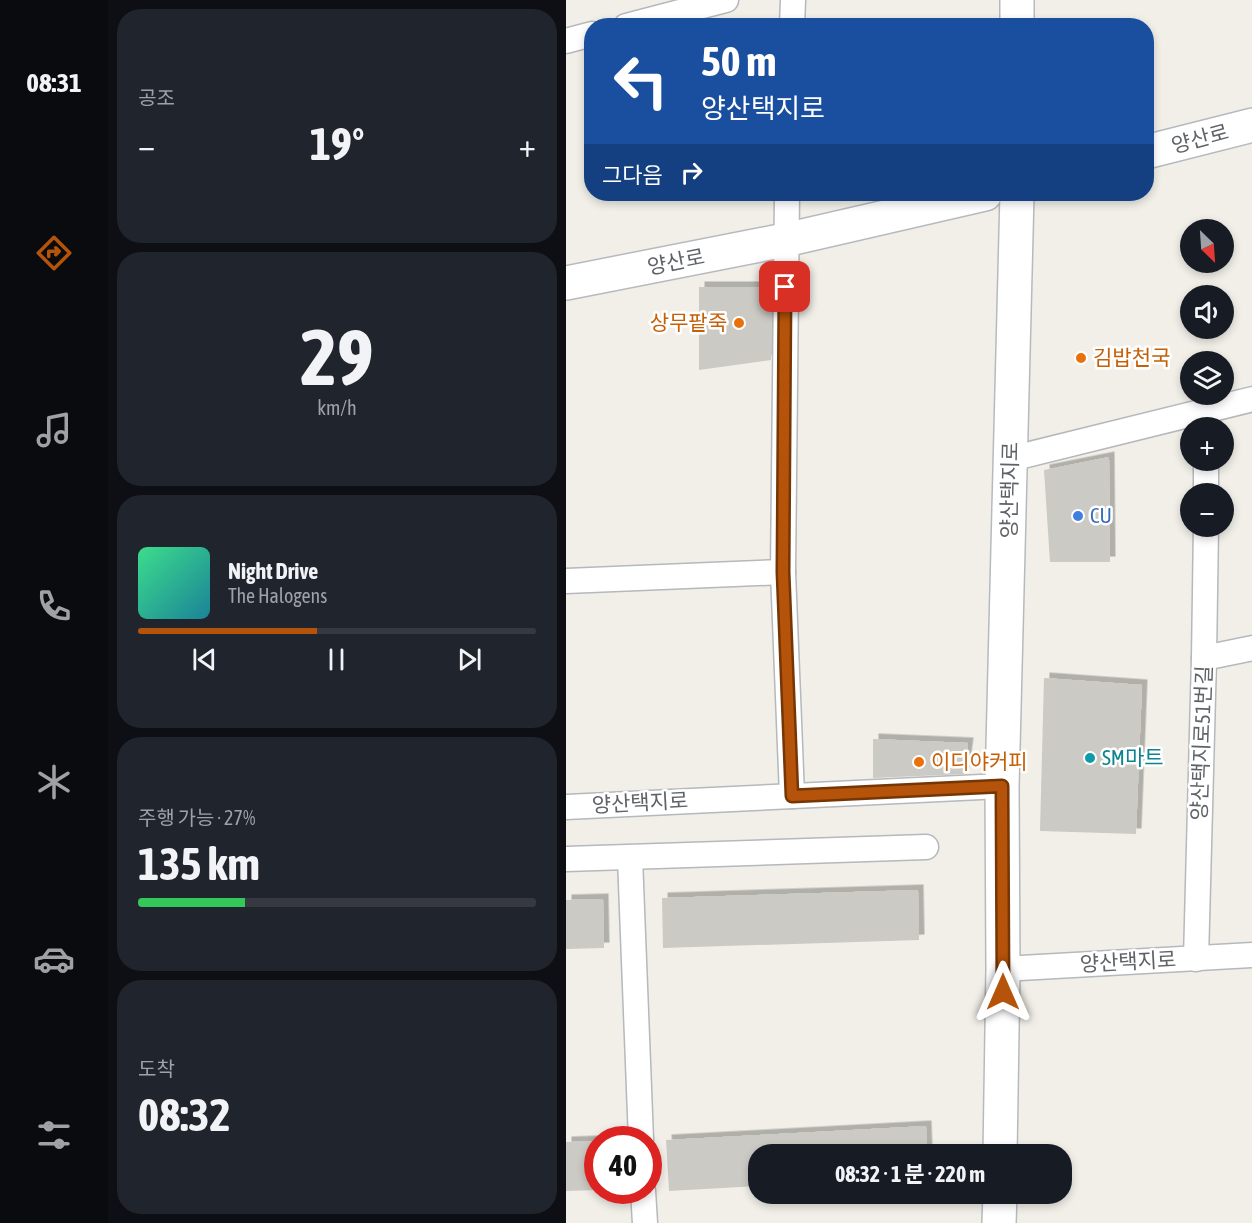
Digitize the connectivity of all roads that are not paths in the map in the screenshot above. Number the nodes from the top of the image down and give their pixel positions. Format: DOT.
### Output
graph roads {
  1 [pos="726,0"];
  2 [pos="792,0"];
  3 [pos="1017,0"];
  4 [pos="657,18"];
  5 [pos="792,18"];
  6 [pos="1017,18"];
  7 [pos="584,36"];
  8 [pos="566,41"];
  9 [pos="1253,125"];
  10 [pos="1154,151"];
  11 [pos="787,201"];
  12 [pos="955,201"];
  13 [pos="1017,201"];
  14 [pos="785,240"];
  15 [pos="566,284"];
  16 [pos="1253,399"];
  17 [pos="1214,417"];
  18 [pos="1180,425"];
  19 [pos="1010,459"];
  20 [pos="1206,537"];
  21 [pos="783,572"];
  22 [pos="566,581"];
  23 [pos="1253,648"];
  24 [pos="1204,658"];
  25 [pos="1002,786"];
  26 [pos="792,796"];
  27 [pos="566,807"];
  28 [pos="926,848"];
  29 [pos="630,858"];
  30 [pos="566,860"];
  31 [pos="1253,955"];
  32 [pos="1196,959"];
  33 [pos="1003,969"];
  34 [pos="640,1126"];
  35 [pos="1000,1144"];
  36 [pos="644,1204"];
  37 [pos="1000,1204"];
  38 [pos="645,1223"];
  39 [pos="999,1223"];
  1 -- 4 [label="street"];
  2 -- 5 [label="street"];
  3 -- 6 [label="street"];
  7 -- 8 [label="street"];
  9 -- 10 [label="street, 양산로"];
  11 -- 14 [label="street"];
  12 -- 14 [label="street, 양산로"];
  13 -- 19 [label="street, 양산택지로"];
  14 -- 15 [label="street, 양산로"];
  14 -- 21 [label="street"];
  16 -- 17 [label="street"];
  18 -- 19 [label="street"];
  19 -- 25 [label="street, 양산택지로"];
  20 -- 24 [label="street, 양산택지로51번길"];
  21 -- 22 [label="street"];
  21 -- 26 [label="street"];
  23 -- 24 [label="street"];
  24 -- 32 [label="street, 양산택지로51번길"];
  25 -- 26 [label="street, 양산택지로"];
  25 -- 33 [label="street, 양산택지로"];
  26 -- 27 [label="street, 양산택지로"];
  28 -- 29 [label="street"];
  29 -- 30 [label="street"];
  29 -- 34 [label="street"];
  31 -- 32 [label="street, 양산택지로"];
  32 -- 33 [label="street, 양산택지로"];
  33 -- 35 [label="street, 양산택지로"];
  36 -- 38 [label="street"];
  37 -- 39 [label="street"];
}
